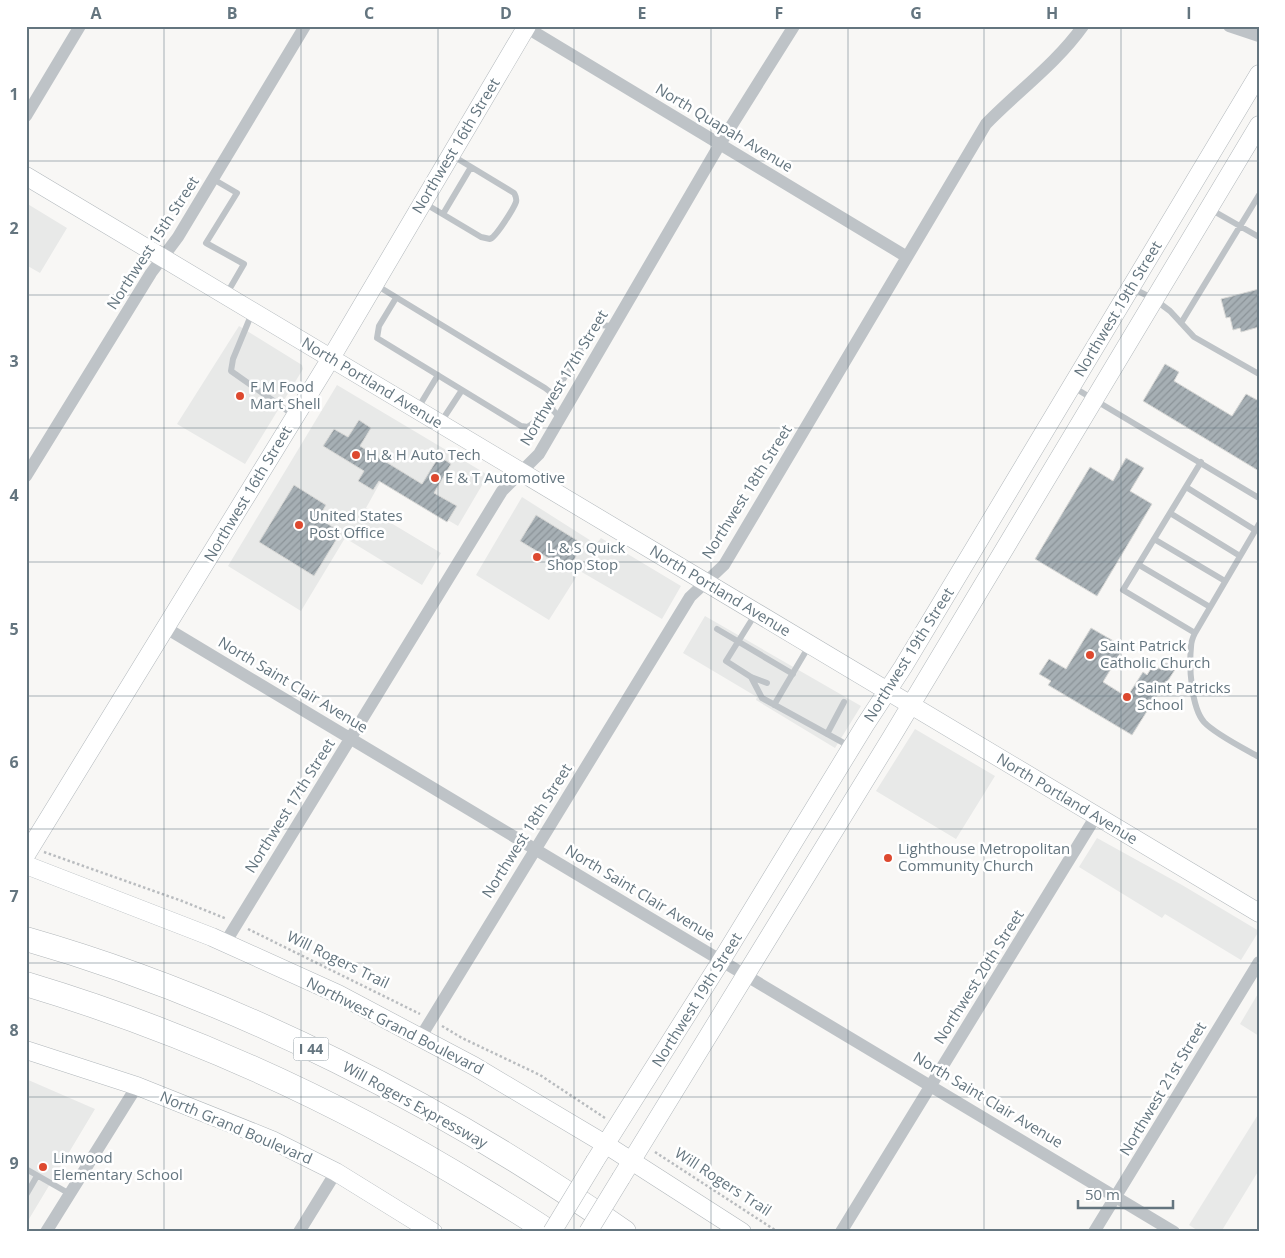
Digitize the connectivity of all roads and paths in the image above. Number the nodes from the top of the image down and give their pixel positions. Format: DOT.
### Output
graph roads {
  1 [pos="80,26"];
  2 [pos="304,26"];
  3 [pos="794,26"];
  4 [pos="1083,26"];
  5 [pos="1229,26"];
  6 [pos="526,27"];
  7 [pos="1259,36"];
  8 [pos="1259,74"];
  9 [pos="26,116"];
  10 [pos="1259,125"];
  11 [pos="720,144"];
  12 [pos="451,155"];
  13 [pos="471,167"];
  14 [pos="26,176"];
  15 [pos="213,179"];
  16 [pos="1259,195"];
  17 [pos="423,202"];
  18 [pos="1208,208"];
  19 [pos="443,214"];
  20 [pos="1240,226"];
  21 [pos="1259,237"];
  22 [pos="907,257"];
  23 [pos="163,258"];
  24 [pos="374,284"];
  25 [pos="1131,288"];
  26 [pos="226,296"];
  27 [pos="396,298"];
  28 [pos="1154,299"];
  29 [pos="252,312"];
  30 [pos="1181,323"];
  31 [pos="614,326"];
  32 [pos="331,358"];
  33 [pos="1259,374"];
  34 [pos="438,375"];
  35 [pos="1072,386"];
  36 [pos="462,390"];
  37 [pos="554,395"];
  38 [pos="1094,399"];
  39 [pos="416,410"];
  40 [pos="556,414"];
  41 [pos="296,416"];
  42 [pos="440,424"];
  43 [pos="1200,462"];
  44 [pos="521,472"];
  45 [pos="26,476"];
  46 [pos="1186,487"];
  47 [pos="1259,498"];
  48 [pos="1170,513"];
  49 [pos="1257,527"];
  50 [pos="1154,539"];
  51 [pos="1240,556"];
  52 [pos="1139,565"];
  53 [pos="706,582"];
  54 [pos="1225,582"];
  55 [pos="1210,607"];
  56 [pos="756,613"];
  57 [pos="166,628"];
  58 [pos="717,629"];
  59 [pos="1195,633"];
  60 [pos="737,641"];
  61 [pos="810,645"];
  62 [pos="792,674"];
  63 [pos="751,677"];
  64 [pos="767,683"];
  65 [pos="775,687"];
  66 [pos="763,690"];
  67 [pos="782,691"];
  68 [pos="887,691"];
  69 [pos="771,694"];
  70 [pos="778,698"];
  71 [pos="844,702"];
  72 [pos="774,705"];
  73 [pos="911,705"];
  74 [pos="826,734"];
  75 [pos="350,738"];
  76 [pos="852,748"];
  77 [pos="1259,757"];
  78 [pos="1096,816"];
  79 [pos="535,849"];
  80 [pos="49,854"];
  81 [pos="26,855"];
  82 [pos="26,865"];
  83 [pos="1259,913"];
  84 [pos="218,915"];
  85 [pos="252,931"];
  86 [pos="26,939"];
  87 [pos="225,943"];
  88 [pos="722,961"];
  89 [pos="1259,962"];
  90 [pos="746,975"];
  91 [pos="26,984"];
  92 [pos="414,1011"];
  93 [pos="450,1030"];
  94 [pos="420,1038"];
  95 [pos="26,1050"];
  96 [pos="137,1086"];
  97 [pos="931,1086"];
  98 [pos="602,1116"];
  99 [pos="605,1144"];
  100 [pos="655,1152"];
  101 [pos="632,1161"];
  102 [pos="26,1170"];
  103 [pos="336,1172"];
  104 [pos="38,1176"];
  105 [pos="70,1194"];
  106 [pos="26,1195"];
  107 [pos="1116,1196"];
  108 [pos="46,1232"];
  109 [pos="299,1232"];
  110 [pos="433,1232"];
  111 [pos="550,1232"];
  112 [pos="588,1232"];
  113 [pos="624,1232"];
  114 [pos="742,1232"];
  115 [pos="778,1232"];
  116 [pos="841,1232"];
  117 [pos="1094,1232"];
  118 [pos="1174,1232"];
  1 -- 9 [label="street"];
  2 -- 15 [label="street, Northwest 15th Street"];
  3 -- 11 [label="street, Northwest 17th Street"];
  4 -- 22 [label="street, Northwest 18th Street"];
  5 -- 7 [label="street"];
  6 -- 11 [label="street, North Quapah Avenue"];
  6 -- 12 [label="street, Northwest 16th Street"];
  8 -- 25 [label="street, Northwest 19th Street"];
  10 -- 18 [label="street, Northwest 19th Street"];
  11 -- 22 [label="street, North Quapah Avenue"];
  11 -- 31 [label="street, Northwest 17th Street"];
  12 -- 13 [label="lane"];
  12 -- 17 [label="street, Northwest 16th Street"];
  13 -- 19 [label="lane"];
  13 -- 19 [label="lane"];
  14 -- 23 [label="street, North Portland Avenue"];
  15 -- 23 [label="street, Northwest 15th Street"];
  15 -- 26 [label="lane"];
  16 -- 20 [label="lane"];
  17 -- 19 [label="lane"];
  17 -- 24 [label="street, Northwest 16th Street"];
  18 -- 20 [label="lane"];
  18 -- 28 [label="street, Northwest 19th Street"];
  20 -- 21 [label="lane"];
  20 -- 30 [label="lane"];
  22 -- 53 [label="street, Northwest 18th Street"];
  23 -- 26 [label="street, North Portland Avenue"];
  23 -- 45 [label="street, Northwest 15th Street"];
  24 -- 27 [label="lane"];
  24 -- 32 [label="street, Northwest 16th Street"];
  25 -- 28 [label="lane"];
  25 -- 35 [label="street, Northwest 19th Street"];
  26 -- 29 [label="street, North Portland Avenue"];
  27 -- 34 [label="lane"];
  27 -- 37 [label="lane"];
  28 -- 30 [label="lane"];
  28 -- 38 [label="street, Northwest 19th Street"];
  29 -- 32 [label="street, North Portland Avenue"];
  29 -- 41 [label="lane"];
  30 -- 33 [label="lane"];
  31 -- 37 [label="lane"];
  31 -- 40 [label="street, Northwest 17th Street"];
  32 -- 39 [label="street, North Portland Avenue"];
  32 -- 41 [label="street, Northwest 16th Street"];
  34 -- 36 [label="lane"];
  34 -- 39 [label="lane"];
  35 -- 38 [label="lane"];
  35 -- 68 [label="street, Northwest 19th Street"];
  36 -- 40 [label="lane"];
  36 -- 42 [label="lane"];
  37 -- 40 [label="lane"];
  38 -- 43 [label="lane"];
  38 -- 73 [label="street, Northwest 19th Street"];
  39 -- 42 [label="street, North Portland Avenue"];
  40 -- 44 [label="street, Northwest 17th Street"];
  41 -- 57 [label="street, Northwest 16th Street"];
  42 -- 44 [label="street, North Portland Avenue"];
  43 -- 46 [label="lane"];
  43 -- 47 [label="lane"];
  44 -- 53 [label="street, North Portland Avenue"];
  44 -- 75 [label="street, Northwest 17th Street"];
  46 -- 48 [label="lane"];
  46 -- 49 [label="lane"];
  48 -- 50 [label="lane"];
  48 -- 51 [label="lane"];
  49 -- 51 [label="lane"];
  50 -- 52 [label="lane"];
  50 -- 54 [label="lane"];
  51 -- 54 [label="lane"];
  52 -- 55 [label="lane"];
  52 -- 59 [label="lane"];
  53 -- 56 [label="street, North Portland Avenue"];
  53 -- 79 [label="street, Northwest 18th Street"];
  54 -- 55 [label="lane"];
  55 -- 59 [label="lane"];
  56 -- 60 [label="lane"];
  56 -- 61 [label="street, North Portland Avenue"];
  57 -- 75 [label="street, North Saint Clair Avenue"];
  57 -- 81 [label="street, Northwest 16th Street"];
  58 -- 60 [label="lane"];
  59 -- 77 [label="lane"];
  60 -- 62 [label="lane"];
  60 -- 63 [label="lane"];
  61 -- 62 [label="lane"];
  61 -- 68 [label="street, North Portland Avenue"];
  62 -- 67 [label="lane"];
  63 -- 64 [label="lane"];
  63 -- 66 [label="lane"];
  63 -- 72 [label="lane"];
  65 -- 67 [label="lane"];
  67 -- 70 [label="lane"];
  68 -- 73 [label="street, North Portland Avenue"];
  68 -- 76 [label="street, Northwest 19th Street"];
  69 -- 70 [label="lane"];
  70 -- 72 [label="lane"];
  71 -- 74 [label="lane"];
  72 -- 74 [label="lane"];
  73 -- 78 [label="street, North Portland Avenue"];
  73 -- 90 [label="street, Northwest 19th Street"];
  74 -- 76 [label="lane"];
  75 -- 79 [label="street, North Saint Clair Avenue"];
  75 -- 87 [label="street, Northwest 17th Street"];
  76 -- 88 [label="street, Northwest 19th Street"];
  78 -- 83 [label="street, North Portland Avenue"];
  78 -- 97 [label="street, Northwest 20th Street"];
  79 -- 88 [label="street, North Saint Clair Avenue"];
  79 -- 94 [label="street, Northwest 18th Street"];
  80 -- 84 [label="path"];
  82 -- 87 [label="street, Northwest Grand Boulevard"];
  85 -- 92 [label="path, Will Rogers Trail"];
  86 -- 113 [label="highway, Will Rogers Expressway / I 44"];
  87 -- 94 [label="street, Northwest Grand Boulevard"];
  88 -- 90 [label="street, North Saint Clair Avenue"];
  88 -- 99 [label="street, Northwest 19th Street"];
  89 -- 107 [label="street, Northwest 21st Street"];
  90 -- 97 [label="street, North Saint Clair Avenue"];
  90 -- 101 [label="street, Northwest 19th Street"];
  91 -- 111 [label="highway"];
  93 -- 98 [label="path"];
  94 -- 99 [label="street, Northwest Grand Boulevard"];
  95 -- 96 [label="street, North Grand Boulevard"];
  96 -- 103 [label="street, North Grand Boulevard"];
  96 -- 105 [label="street"];
  97 -- 107 [label="street, North Saint Clair Avenue"];
  97 -- 116 [label="street, Northwest 20th Street"];
  99 -- 101 [label="street, Northwest Grand Boulevard"];
  99 -- 111 [label="street, Northwest 19th Street, bridge"];
  100 -- 115 [label="path, Will Rogers Trail"];
  101 -- 112 [label="street, Northwest 19th Street, bridge"];
  101 -- 114 [label="street, Northwest Grand Boulevard"];
  102 -- 104 [label="lane"];
  103 -- 109 [label="street"];
  103 -- 110 [label="street, North Grand Boulevard"];
  104 -- 105 [label="lane"];
  104 -- 106 [label="lane"];
  105 -- 108 [label="street"];
  107 -- 117 [label="street, Northwest 21st Street"];
  107 -- 118 [label="street, North Saint Clair Avenue"];
}
